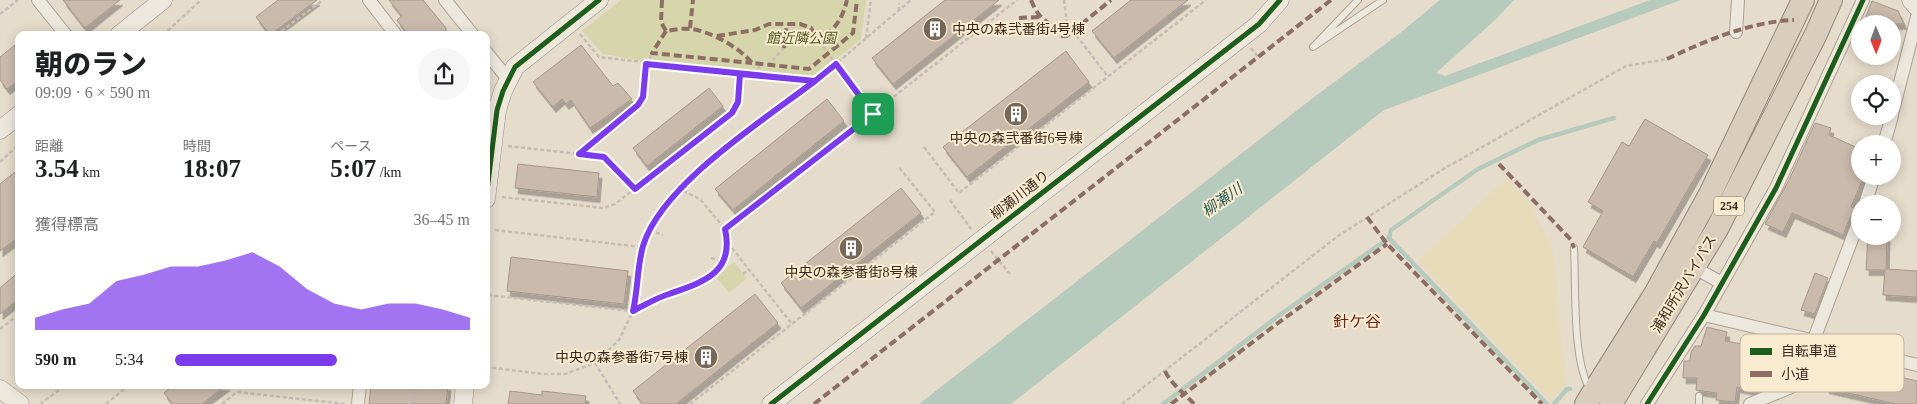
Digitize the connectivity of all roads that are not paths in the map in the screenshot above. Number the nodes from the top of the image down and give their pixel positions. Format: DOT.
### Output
graph roads {
  1 [pos="38,0"];
  2 [pos="163,0"];
  3 [pos="369,0"];
  4 [pos="445,0"];
  5 [pos="598,0"];
  6 [pos="1280,0"];
  7 [pos="1358,0"];
  8 [pos="1383,0"];
  9 [pos="1738,0"];
  10 [pos="1803,0"];
  11 [pos="1831,0"];
  12 [pos="1864,0"];
  13 [pos="1911,0"];
  14 [pos="1917,6"];
  15 [pos="1917,17"];
  16 [pos="63,31"];
  17 [pos="124,31"];
  18 [pos="393,31"];
  19 [pos="470,31"];
  20 [pos="1736,32"];
  21 [pos="490,57"];
  22 [pos="508,79"];
  23 [pos="1901,80"];
  24 [pos="15,118"];
  25 [pos="0,130"];
  26 [pos="492,198"];
  27 [pos="1851,242"];
  28 [pos="1574,248"];
  29 [pos="1693,267"];
  30 [pos="1722,283"];
  31 [pos="1704,315"];
  32 [pos="1791,334"];
  33 [pos="1816,334"];
  34 [pos="1904,362"];
  35 [pos="1917,365"];
  36 [pos="0,389"];
  37 [pos="360,389"];
  38 [pos="465,389"];
  39 [pos="1779,392"];
  40 [pos="1699,396"];
  41 [pos="1596,401"];
  42 [pos="20,404"];
  43 [pos="358,404"];
  44 [pos="463,404"];
  45 [pos="771,404"];
  46 [pos="1647,404"];
  47 [pos="1698,404"];
  48 [pos="1750,404"];
  1 -- 16 [label="street"];
  2 -- 17 [label="street"];
  3 -- 18 [label="street"];
  4 -- 19 [label="street"];
  5 -- 22 [label="street"];
  6 -- 45 [label="street, 柳瀬川通り"];
  7 -- 8 [label="lane"];
  9 -- 20 [label="street"];
  10 -- 41 [label="highway, 浦和所沢バイパス / 254"];
  11 -- 29 [label="highway, 浦和所沢バイパス / 254"];
  12 -- 30 [label="street"];
  13 -- 14 [label="street"];
  15 -- 23 [label="street"];
  21 -- 22 [label="street"];
  22 -- 26 [label="street"];
  24 -- 25 [label="street"];
  27 -- 33 [label="street"];
  28 -- 41 [label="lane"];
  29 -- 30 [label="street"];
  29 -- 41 [label="highway, 浦和所沢バイパス / 254"];
  30 -- 31 [label="street"];
  31 -- 32 [label="street"];
  31 -- 46 [label="street"];
  34 -- 35 [label="street"];
  36 -- 42 [label="street"];
  37 -- 43 [label="street"];
  38 -- 44 [label="street"];
  39 -- 48 [label="street"];
  40 -- 47 [label="lane"];
}
